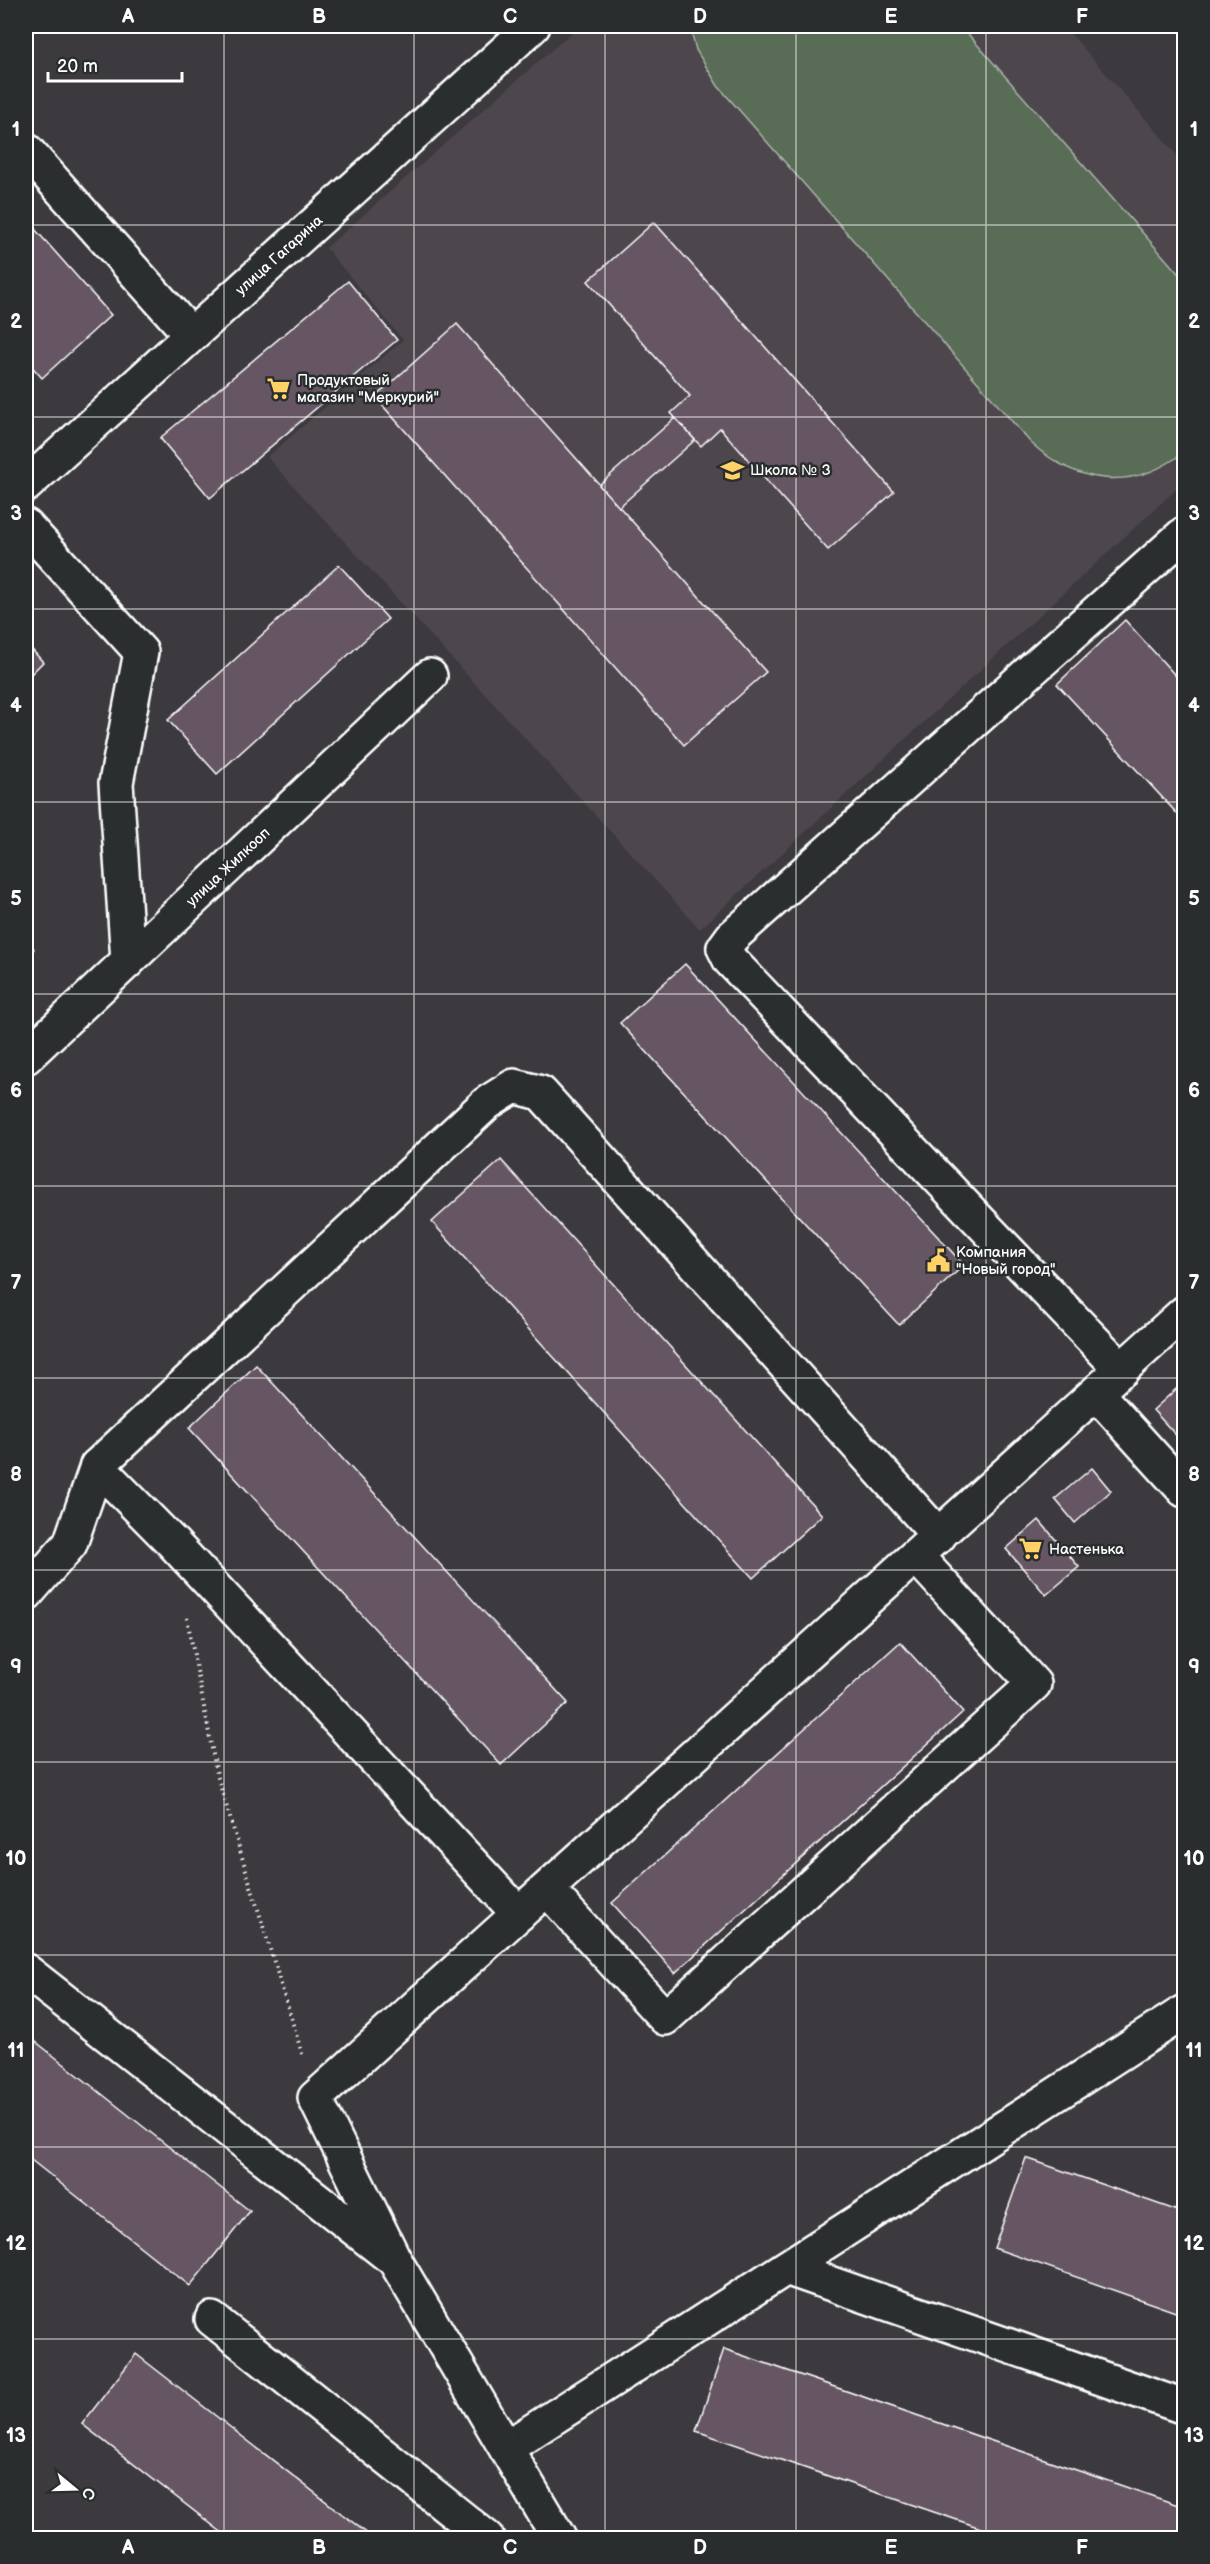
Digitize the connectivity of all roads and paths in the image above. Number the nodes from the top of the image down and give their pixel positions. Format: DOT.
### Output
graph roads {
  1 [pos="533,26"];
  2 [pos="26,150"];
  3 [pos="191,335"];
  4 [pos="26,485"];
  5 [pos="26,526"];
  6 [pos="1185,534"];
  7 [pos="430,676"];
  8 [pos="128,961"];
  9 [pos="26,1057"];
  10 [pos="1185,1313"];
  11 [pos="1122,1371"];
  12 [pos="1096,1394"];
  13 [pos="97,1466"];
  14 [pos="1185,1490"];
  15 [pos="928,1546"];
  16 [pos="26,1594"];
  17 [pos="186,1613"];
  18 [pos="547,1888"];
  19 [pos="519,1914"];
  20 [pos="26,1971"];
  21 [pos="1185,2012"];
  22 [pos="315,2098"];
  23 [pos="394,2259"];
  24 [pos="786,2268"];
  25 [pos="212,2319"];
  26 [pos="1185,2407"];
  27 [pos="506,2448"];
  28 [pos="488,2538"];
  29 [pos="559,2538"];
  1 -- 3 [label="street, улица Гагарина"];
  2 -- 3 [label="street"];
  3 -- 4 [label="street, улица Гагарина"];
  5 -- 8 [label="street"];
  6 -- 11 [label="street"];
  7 -- 8 [label="street, улица Жилкооп"];
  8 -- 9 [label="street, улица Жилкооп"];
  10 -- 11 [label="street"];
  11 -- 12 [label="street"];
  12 -- 14 [label="street"];
  12 -- 15 [label="street"];
  13 -- 15 [label="street"];
  13 -- 16 [label="street"];
  13 -- 19 [label="street"];
  15 -- 18 [label="street"];
  15 -- 18 [label="street"];
  17 -- 22 [label="path"];
  18 -- 19 [label="street"];
  19 -- 22 [label="street"];
  20 -- 23 [label="street"];
  21 -- 24 [label="street"];
  22 -- 23 [label="street"];
  23 -- 27 [label="street"];
  24 -- 26 [label="street"];
  24 -- 27 [label="street"];
  25 -- 28 [label="street"];
  27 -- 29 [label="street"];
}
